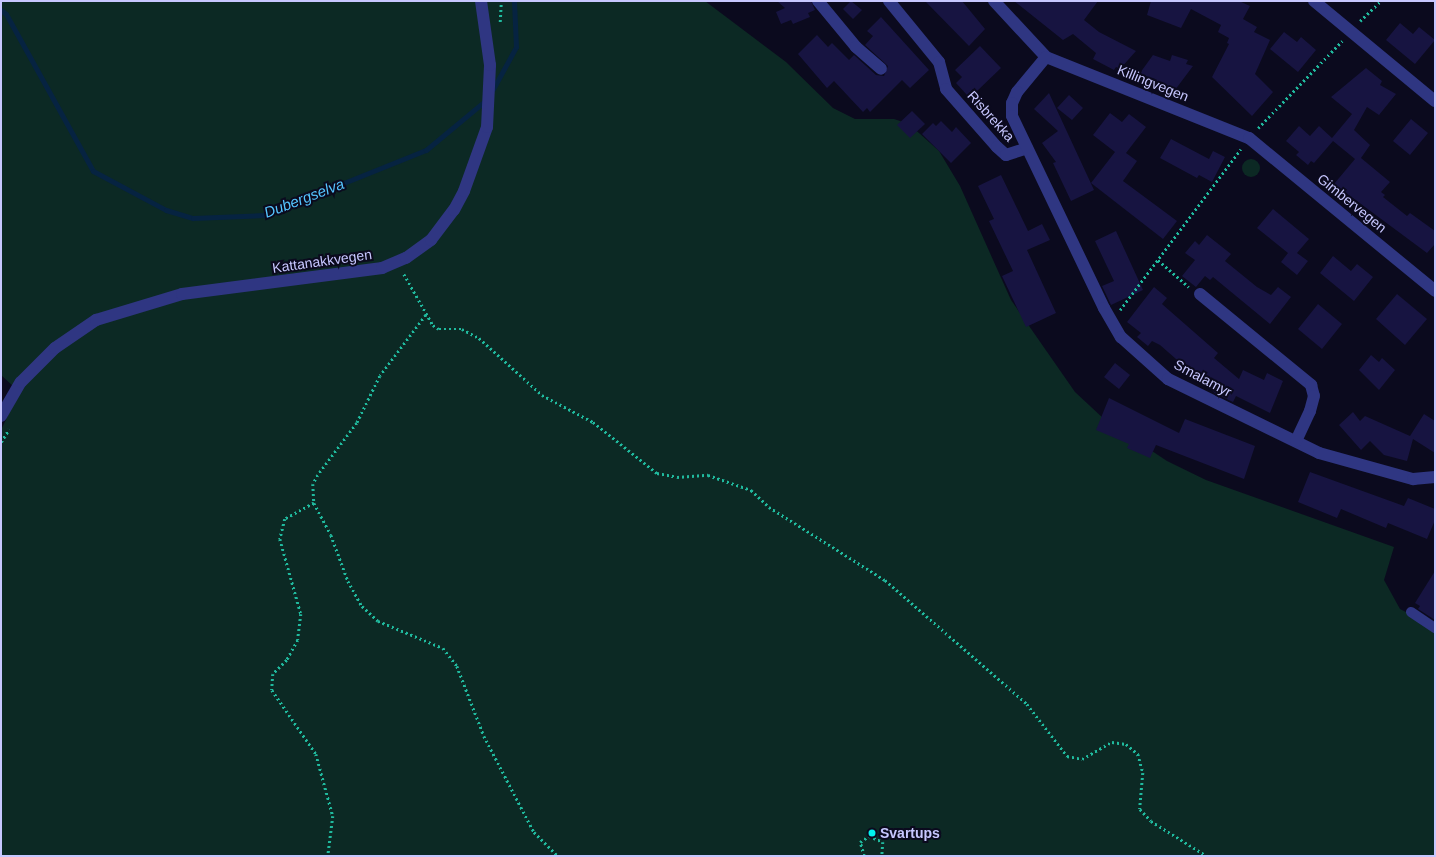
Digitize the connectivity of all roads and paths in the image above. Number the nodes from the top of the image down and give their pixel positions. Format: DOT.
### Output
graph roads {
  1 [pos="481,1"];
  2 [pos="818,1"];
  3 [pos="889,1"];
  4 [pos="994,1"];
  5 [pos="1314,1"];
  6 [pos="1380,1"];
  7 [pos="1351,31"];
  8 [pos="1046,57"];
  9 [pos="881,69"];
  10 [pos="1435,101"];
  11 [pos="1249,138"];
  12 [pos="1026,148"];
  13 [pos="1158,260"];
  14 [pos="398,276"];
  15 [pos="1435,291"];
  16 [pos="1200,294"];
  17 [pos="426,315"];
  18 [pos="1112,322"];
  19 [pos="1,416"];
  20 [pos="12,424"];
  21 [pos="1296,441"];
  22 [pos="1,442"];
  23 [pos="1435,477"];
  24 [pos="314,503"];
  25 [pos="1411,612"];
  26 [pos="1435,628"];
  27 [pos="328,856"];
  28 [pos="558,856"];
  29 [pos="864,856"];
  30 [pos="882,856"];
  31 [pos="1207,856"];
  1 -- 19 [label="street, Kattanakkvegen"];
  2 -- 9 [label="street"];
  3 -- 12 [label="street, Risbrekka"];
  4 -- 8 [label="street, Killingvegen"];
  5 -- 7 [label="street"];
  6 -- 7 [label="path"];
  7 -- 10 [label="street"];
  7 -- 11 [label="path"];
  8 -- 11 [label="street, Killingvegen"];
  8 -- 12 [label="street"];
  11 -- 13 [label="path"];
  11 -- 15 [label="street, Gimbervegen"];
  12 -- 18 [label="street, Risbrekka"];
  13 -- 16 [label="path"];
  13 -- 18 [label="path"];
  14 -- 17 [label="path"];
  16 -- 21 [label="street"];
  17 -- 24 [label="path"];
  17 -- 31 [label="path"];
  18 -- 21 [label="street, Smalamyr"];
  20 -- 22 [label="path"];
  21 -- 23 [label="street, Smalamyr"];
  24 -- 27 [label="path"];
  24 -- 28 [label="path"];
  25 -- 26 [label="lane"];
  29 -- 30 [label="path"];
}
